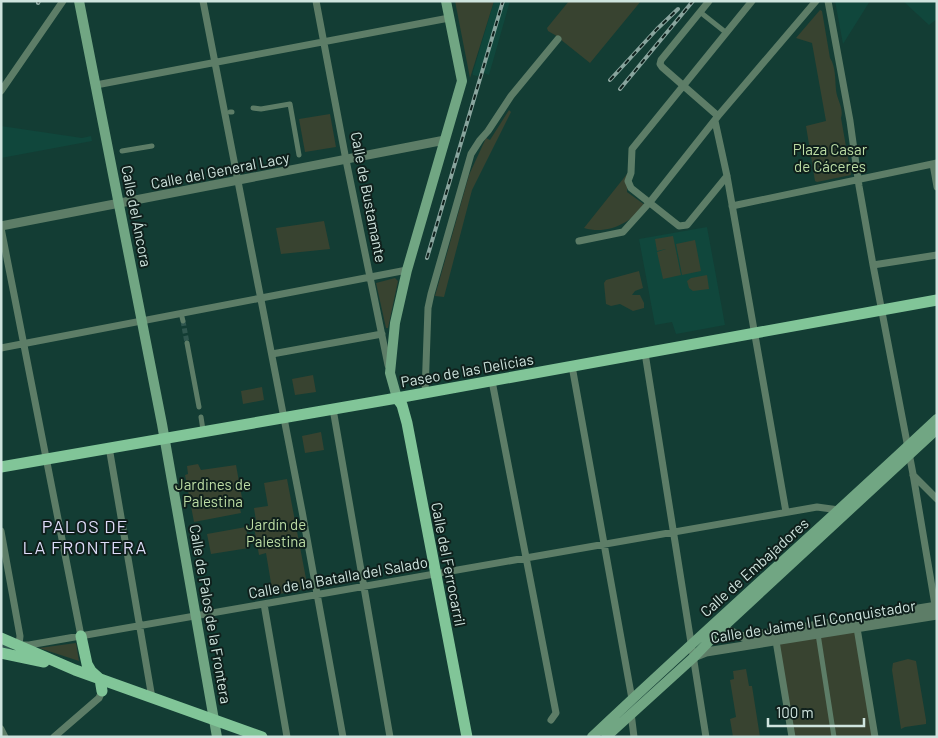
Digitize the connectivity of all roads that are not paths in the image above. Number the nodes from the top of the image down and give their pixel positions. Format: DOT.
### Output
graph roads {
  1 [pos="63,1"];
  2 [pos="80,1"];
  3 [pos="203,1"];
  4 [pos="316,1"];
  5 [pos="446,1"];
  6 [pos="710,1"];
  7 [pos="752,1"];
  8 [pos="816,1"];
  9 [pos="828,1"];
  10 [pos="700,12"];
  11 [pos="449,18"];
  12 [pos="724,31"];
  13 [pos="558,39"];
  14 [pos="324,41"];
  15 [pos="214,62"];
  16 [pos="96,85"];
  17 [pos="683,86"];
  18 [pos="1,91"];
  19 [pos="253,108"];
  20 [pos="716,118"];
  21 [pos="445,140"];
  22 [pos="152,146"];
  23 [pos="122,151"];
  24 [pos="300,155"];
  25 [pos="346,160"];
  26 [pos="935,163"];
  27 [pos="727,176"];
  28 [pos="858,179"];
  29 [pos="238,181"];
  30 [pos="937,187"];
  31 [pos="650,202"];
  32 [pos="119,203"];
  33 [pos="732,206"];
  34 [pos="1,227"];
  35 [pos="579,241"];
  36 [pos="937,255"];
  37 [pos="873,265"];
  38 [pos="407,270"];
  39 [pos="370,276"];
  40 [pos="261,298"];
  41 [pos="937,300"];
  42 [pos="882,310"];
  43 [pos="181,313"];
  44 [pos="142,320"];
  45 [pos="183,321"];
  46 [pos="755,333"];
  47 [pos="382,334"];
  48 [pos="187,343"];
  49 [pos="23,344"];
  50 [pos="1,348"];
  51 [pos="645,353"];
  52 [pos="272,354"];
  53 [pos="572,366"];
  54 [pos="390,373"];
  55 [pos="492,381"];
  56 [pos="425,393"];
  57 [pos="397,398"];
  58 [pos="199,407"];
  59 [pos="333,409"];
  60 [pos="201,417"];
  61 [pos="284,417"];
  62 [pos="937,419"];
  63 [pos="203,430"];
  64 [pos="937,430"];
  65 [pos="164,437"];
  66 [pos="108,447"];
  67 [pos="908,451"];
  68 [pos="46,459"];
  69 [pos="1,467"];
  70 [pos="913,474"];
  71 [pos="937,499"];
  72 [pos="839,510"];
  73 [pos="786,512"];
  74 [pos="1,531"];
  75 [pos="674,531"];
  76 [pos="603,544"];
  77 [pos="527,558"];
  78 [pos="435,574"];
  79 [pos="364,586"];
  80 [pos="318,594"];
  81 [pos="264,604"];
  82 [pos="936,611"];
  83 [pos="196,616"];
  84 [pos="851,620"];
  85 [pos="139,626"];
  86 [pos="722,628"];
  87 [pos="857,628"];
  88 [pos="705,631"];
  89 [pos="779,631"];
  90 [pos="818,634"];
  91 [pos="81,636"];
  92 [pos="1,638"];
  93 [pos="776,641"];
  94 [pos="692,643"];
  95 [pos="19,646"];
  96 [pos="1,653"];
  97 [pos="694,657"];
  98 [pos="72,669"];
  99 [pos="100,679"];
  100 [pos="112,684"];
  101 [pos="102,691"];
  102 [pos="152,698"];
  103 [pos="632,699"];
  104 [pos="632,714"];
  105 [pos="214,719"];
  106 [pos="551,720"];
  107 [pos="1,730"];
  108 [pos="5,737"];
  109 [pos="54,737"];
  110 [pos="217,737"];
  111 [pos="262,737"];
  112 [pos="287,737"];
  113 [pos="343,737"];
  114 [pos="390,737"];
  115 [pos="467,737"];
  116 [pos="592,737"];
  117 [pos="606,737"];
  118 [pos="634,737"];
  119 [pos="706,737"];
  120 [pos="792,737"];
  121 [pos="834,737"];
  122 [pos="875,737"];
  1 -- 18 [label="street"];
  2 -- 16 [label="main road, Calle del Áncora"];
  3 -- 15 [label="street"];
  4 -- 14 [label="street, Calle de Bustamante"];
  5 -- 11 [label="main road"];
  6 -- 10 [label="street"];
  7 -- 17 [label="street"];
  8 -- 20 [label="street"];
  9 -- 28 [label="street"];
  10 -- 12 [label="street"];
  10 -- 17 [label="street"];
  11 -- 14 [label="street"];
  11 -- 21 [label="main road"];
  13 -- 56 [label="street"];
  14 -- 15 [label="street"];
  14 -- 25 [label="street, Calle de Bustamante"];
  15 -- 16 [label="street"];
  15 -- 29 [label="street"];
  16 -- 32 [label="main road, Calle del Áncora"];
  17 -- 20 [label="street"];
  17 -- 31 [label="street"];
  19 -- 24 [label="street"];
  20 -- 27 [label="street"];
  20 -- 31 [label="street"];
  21 -- 25 [label="street, Calle del General Lacy"];
  21 -- 38 [label="main road"];
  22 -- 23 [label="street"];
  25 -- 29 [label="street, Calle del General Lacy"];
  25 -- 39 [label="street, Calle de Bustamante"];
  26 -- 28 [label="street"];
  26 -- 30 [label="street"];
  27 -- 31 [label="street"];
  27 -- 33 [label="street"];
  28 -- 33 [label="street"];
  28 -- 37 [label="street"];
  29 -- 32 [label="street, Calle del General Lacy"];
  29 -- 40 [label="street"];
  31 -- 35 [label="street"];
  32 -- 34 [label="street, Calle del General Lacy"];
  32 -- 44 [label="main road, Calle del Áncora"];
  33 -- 46 [label="street"];
  34 -- 49 [label="street"];
  36 -- 37 [label="street"];
  37 -- 42 [label="street"];
  38 -- 39 [label="street"];
  38 -- 54 [label="main road"];
  39 -- 40 [label="street"];
  39 -- 47 [label="street, Calle de Bustamante"];
  40 -- 43 [label="street"];
  40 -- 52 [label="street"];
  41 -- 42 [label="main road, Paseo de las Delicias"];
  42 -- 46 [label="main road, Paseo de las Delicias"];
  42 -- 67 [label="street"];
  43 -- 44 [label="street"];
  43 -- 45 [label="street"];
  44 -- 49 [label="street"];
  44 -- 65 [label="main road, Calle del Áncora"];
  46 -- 51 [label="main road, Paseo de las Delicias"];
  46 -- 73 [label="street"];
  47 -- 52 [label="street"];
  47 -- 54 [label="street, Calle de Bustamante"];
  48 -- 58 [label="street"];
  49 -- 50 [label="street"];
  49 -- 68 [label="street"];
  51 -- 53 [label="main road, Paseo de las Delicias"];
  51 -- 75 [label="street"];
  52 -- 61 [label="street"];
  53 -- 55 [label="main road, Paseo de las Delicias"];
  53 -- 76 [label="street"];
  54 -- 57 [label="main road, Calle de Bustamante"];
  55 -- 56 [label="main road, Paseo de las Delicias"];
  55 -- 77 [label="street"];
  56 -- 57 [label="main road, Paseo de las Delicias"];
  57 -- 59 [label="main road, Paseo de las Delicias"];
  57 -- 78 [label="main road, Calle del Ferrocarril"];
  59 -- 61 [label="main road, Paseo de las Delicias"];
  59 -- 79 [label="street"];
  60 -- 63 [label="street"];
  61 -- 63 [label="main road, Paseo de las Delicias"];
  61 -- 80 [label="street"];
  62 -- 67 [label="main road, Calle de Embajadores"];
  63 -- 65 [label="main road, Paseo de las Delicias"];
  64 -- 67 [label="main road, Calle de Embajadores"];
  65 -- 66 [label="main road, Paseo de las Delicias"];
  65 -- 83 [label="main road, Calle de Palos de la Frontera"];
  66 -- 68 [label="main road, Paseo de las Delicias"];
  66 -- 85 [label="street"];
  67 -- 70 [label="street"];
  67 -- 72 [label="main road, Calle de Embajadores"];
  67 -- 86 [label="main road, Calle de Embajadores"];
  68 -- 69 [label="main road, Paseo de las Delicias"];
  68 -- 91 [label="street"];
  70 -- 71 [label="street"];
  70 -- 82 [label="street"];
  72 -- 73 [label="street, Calle de la Batalla del Salado"];
  72 -- 88 [label="main road, Calle de Embajadores"];
  73 -- 75 [label="street, Calle de la Batalla del Salado"];
  74 -- 95 [label="street"];
  75 -- 76 [label="street, Calle de la Batalla del Salado"];
  75 -- 94 [label="street"];
  76 -- 77 [label="street, Calle de la Batalla del Salado"];
  76 -- 103 [label="street"];
  77 -- 78 [label="street, Calle de la Batalla del Salado"];
  77 -- 106 [label="street"];
  78 -- 79 [label="street, Calle de la Batalla del Salado"];
  78 -- 115 [label="main road, Calle del Ferrocarril"];
  79 -- 80 [label="street, Calle de la Batalla del Salado"];
  79 -- 114 [label="street"];
  80 -- 81 [label="street, Calle de la Batalla del Salado"];
  80 -- 113 [label="street"];
  81 -- 83 [label="street, Calle de la Batalla del Salado"];
  81 -- 112 [label="street"];
  82 -- 84 [label="street, Calle de Jaime I El Conquistador"];
  82 -- 87 [label="street, Calle de Jaime I El Conquistador"];
  83 -- 85 [label="street, Calle de la Batalla del Salado"];
  83 -- 105 [label="main road, Calle de Palos de la Frontera"];
  84 -- 87 [label="street"];
  84 -- 89 [label="street, Calle de Jaime I El Conquistador"];
  85 -- 91 [label="street, Calle de la Batalla del Salado"];
  85 -- 102 [label="street"];
  86 -- 88 [label="street, Calle de Jaime I El Conquistador"];
  86 -- 89 [label="street, Calle de Jaime I El Conquistador"];
  86 -- 97 [label="main road, Calle de Embajadores"];
  87 -- 90 [label="street, Calle de Jaime I El Conquistador"];
  87 -- 122 [label="street"];
  88 -- 94 [label="main road, Calle de Embajadores"];
  89 -- 93 [label="street"];
  90 -- 93 [label="street, Calle de Jaime I El Conquistador"];
  90 -- 121 [label="street"];
  91 -- 95 [label="street, Calle de la Batalla del Salado"];
  91 -- 99 [label="main road"];
  92 -- 95 [label="main road"];
  93 -- 97 [label="street, Calle de Jaime I El Conquistador"];
  93 -- 120 [label="street"];
  94 -- 97 [label="street"];
  94 -- 103 [label="main road, Calle de Embajadores"];
  95 -- 98 [label="main road"];
  96 -- 98 [label="main road"];
  97 -- 104 [label="main road, Calle de Embajadores"];
  97 -- 119 [label="street"];
  98 -- 99 [label="main road"];
  99 -- 100 [label="main road"];
  99 -- 101 [label="main road"];
  100 -- 101 [label="main road"];
  100 -- 102 [label="main road"];
  101 -- 109 [label="street"];
  102 -- 105 [label="main road"];
  103 -- 116 [label="main road, Calle de Embajadores"];
  104 -- 117 [label="main road, Calle de Embajadores"];
  104 -- 118 [label="street"];
  105 -- 110 [label="main road, Calle de Palos de la Frontera"];
  105 -- 111 [label="main road"];
  107 -- 108 [label="street"];
}
